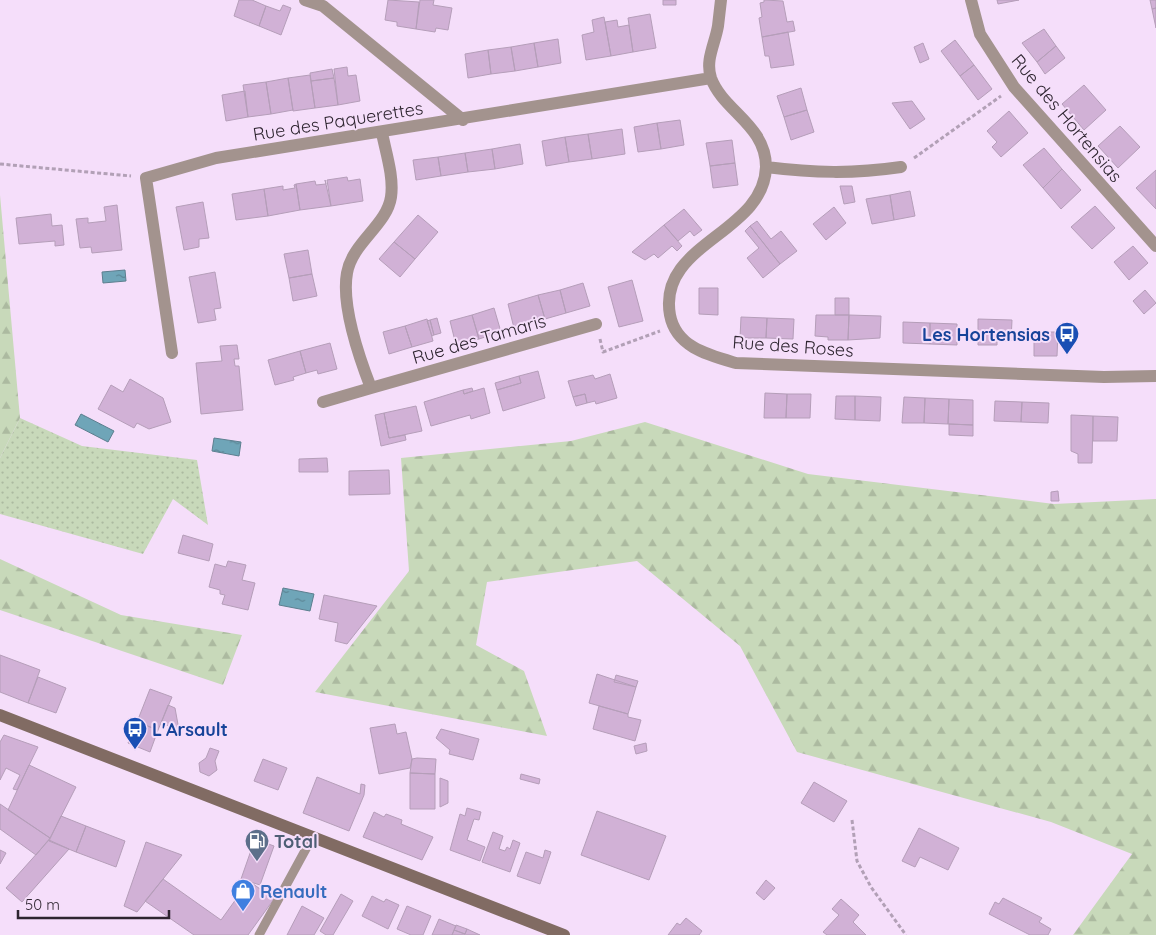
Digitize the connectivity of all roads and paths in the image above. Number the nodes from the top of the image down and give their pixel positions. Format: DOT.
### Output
graph roads {
  1 [pos="305,0"];
  2 [pos="721,0"];
  3 [pos="971,0"];
  4 [pos="711,78"];
  5 [pos="1014,87"];
  6 [pos="463,120"];
  7 [pos="382,133"];
  8 [pos="0,164"];
  9 [pos="766,167"];
  10 [pos="901,167"];
  11 [pos="146,178"];
  12 [pos="1156,246"];
  13 [pos="596,324"];
  14 [pos="673,327"];
  15 [pos="172,353"];
  16 [pos="1156,376"];
  17 [pos="371,388"];
  18 [pos="323,402"];
  19 [pos="0,715"];
  20 [pos="852,820"];
  21 [pos="313,836"];
  22 [pos="259,935"];
  23 [pos="564,935"];
  24 [pos="906,935"];
  1 -- 6 [label="street"];
  2 -- 4 [label="street"];
  3 -- 5 [label="street, Rue des Hortensias"];
  4 -- 6 [label="street, Rue des Paquerettes"];
  4 -- 9 [label="street"];
  5 -- 10 [label="path"];
  5 -- 12 [label="street, Rue des Hortensias"];
  6 -- 7 [label="street, Rue des Paquerettes"];
  7 -- 11 [label="street, Rue des Paquerettes"];
  7 -- 17 [label="street"];
  8 -- 11 [label="path"];
  9 -- 10 [label="street"];
  9 -- 14 [label="street"];
  11 -- 15 [label="street"];
  13 -- 14 [label="path"];
  13 -- 17 [label="street, Rue des Tamaris"];
  14 -- 16 [label="street, Rue des Roses"];
  17 -- 18 [label="street, Rue des Tamaris"];
  19 -- 21 [label="main road"];
  20 -- 24 [label="path"];
  21 -- 22 [label="lane"];
  21 -- 23 [label="main road"];
}
